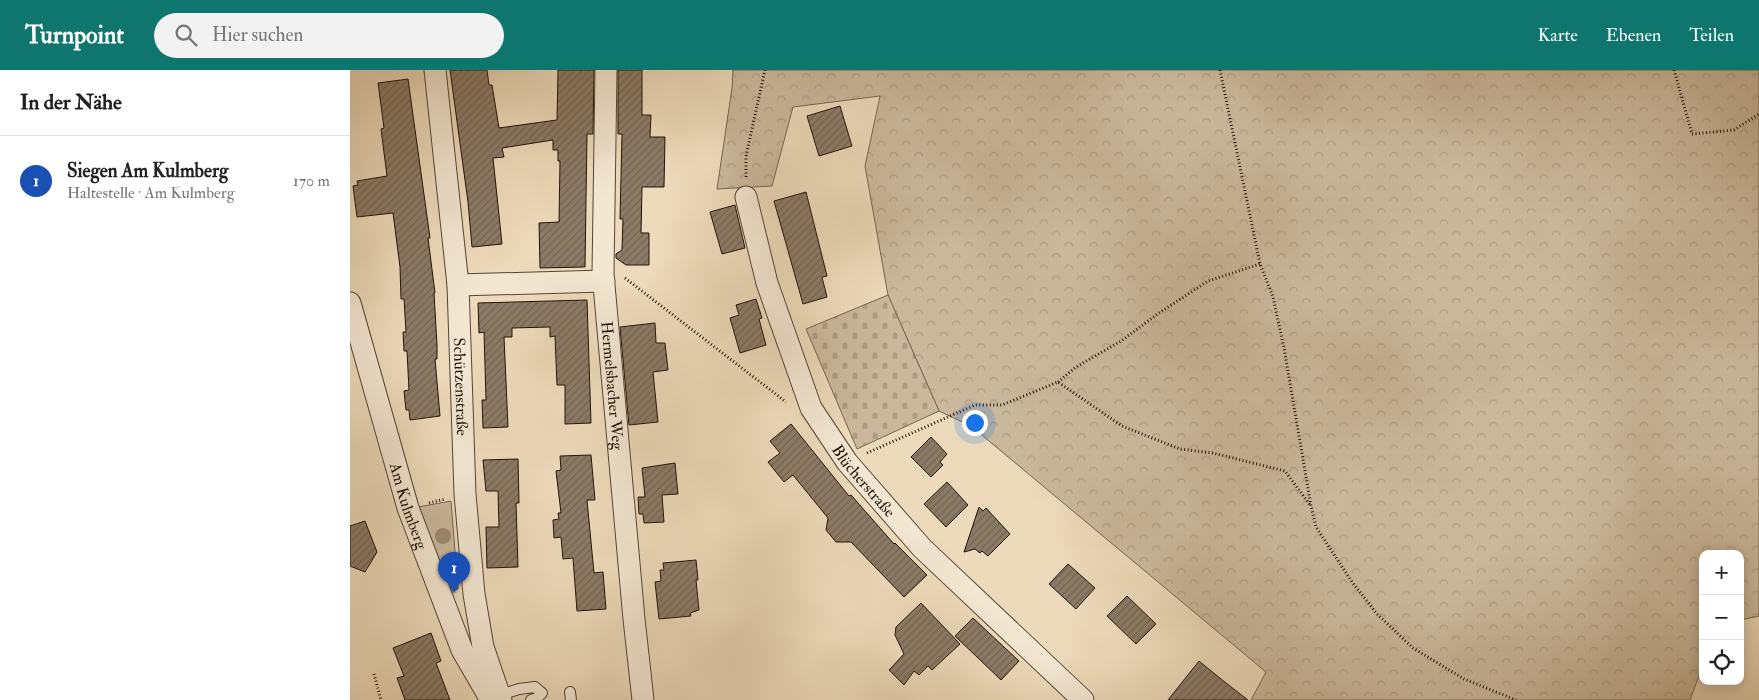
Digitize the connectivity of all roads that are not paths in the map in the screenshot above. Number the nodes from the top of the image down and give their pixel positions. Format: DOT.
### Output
graph roads {
  1 [pos="435,70"];
  2 [pos="606,70"];
  3 [pos="746,197"];
  4 [pos="603,278"];
  5 [pos="458,285"];
  6 [pos="350,303"];
  7 [pos="497,698"];
  8 [pos="531,700"];
  9 [pos="643,700"];
  10 [pos="1083,700"];
  1 -- 5 [label="street, Schützenstraße"];
  2 -- 4 [label="street, Hermelsbacher Weg"];
  3 -- 10 [label="street, Blücherstraße"];
  4 -- 5 [label="street"];
  4 -- 9 [label="street, Hermelsbacher Weg"];
  5 -- 7 [label="street, Schützenstraße"];
  6 -- 7 [label="street, Am Kulmberg"];
  7 -- 8 [label="lane"];
}
